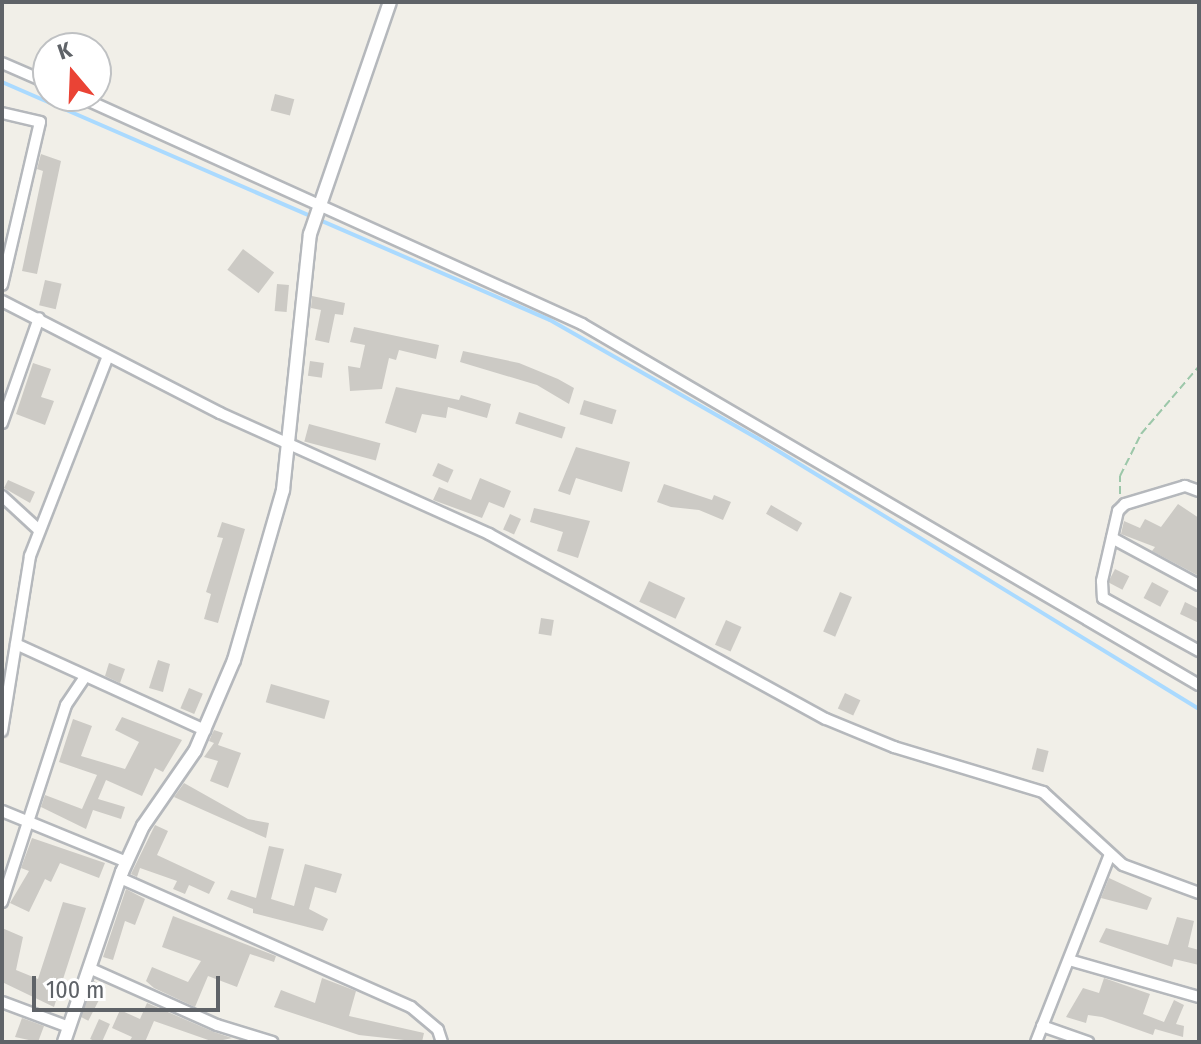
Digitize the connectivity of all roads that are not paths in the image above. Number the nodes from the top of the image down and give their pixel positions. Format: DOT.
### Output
graph roads {
  1 [pos="390,2"];
  2 [pos="2,63"];
  3 [pos="32,76"];
  4 [pos="112,112"];
  5 [pos="2,113"];
  6 [pos="319,211"];
  7 [pos="2,285"];
  8 [pos="2,301"];
  9 [pos="39,318"];
  10 [pos="107,358"];
  11 [pos="2,423"];
  12 [pos="291,445"];
  13 [pos="1199,491"];
  14 [pos="2,496"];
  15 [pos="39,530"];
  16 [pos="1112,538"];
  17 [pos="1199,585"];
  18 [pos="16,644"];
  19 [pos="1199,651"];
  20 [pos="84,678"];
  21 [pos="1199,685"];
  22 [pos="205,730"];
  23 [pos="2,731"];
  24 [pos="2,811"];
  25 [pos="31,821"];
  26 [pos="1110,854"];
  27 [pos="127,862"];
  28 [pos="120,878"];
  29 [pos="1199,893"];
  30 [pos="2,902"];
  31 [pos="1069,960"];
  32 [pos="89,968"];
  33 [pos="1199,997"];
  34 [pos="2,1002"];
  35 [pos="1042,1026"];
  36 [pos="69,1027"];
  37 [pos="64,1042"];
  38 [pos="272,1042"];
  39 [pos="442,1042"];
  40 [pos="1036,1042"];
  41 [pos="1088,1042"];
  1 -- 6 [label="street"];
  2 -- 3 [label="street"];
  4 -- 6 [label="street"];
  5 -- 7 [label="street"];
  6 -- 12 [label="street"];
  6 -- 21 [label="street"];
  8 -- 9 [label="street"];
  9 -- 10 [label="street"];
  9 -- 11 [label="street"];
  10 -- 12 [label="street"];
  10 -- 15 [label="street"];
  12 -- 22 [label="street"];
  12 -- 26 [label="street"];
  13 -- 16 [label="street"];
  14 -- 15 [label="street"];
  15 -- 18 [label="street"];
  16 -- 17 [label="street"];
  16 -- 19 [label="street"];
  18 -- 20 [label="street"];
  18 -- 23 [label="street"];
  20 -- 22 [label="street"];
  20 -- 25 [label="street"];
  22 -- 27 [label="street"];
  24 -- 25 [label="street"];
  25 -- 27 [label="street"];
  25 -- 30 [label="street"];
  26 -- 29 [label="street"];
  26 -- 31 [label="street"];
  27 -- 28 [label="street"];
  28 -- 32 [label="street"];
  28 -- 39 [label="street"];
  31 -- 33 [label="street"];
  31 -- 35 [label="street"];
  32 -- 36 [label="street"];
  32 -- 38 [label="street"];
  34 -- 36 [label="street"];
  35 -- 40 [label="street"];
  35 -- 41 [label="street"];
  36 -- 37 [label="street"];
}
